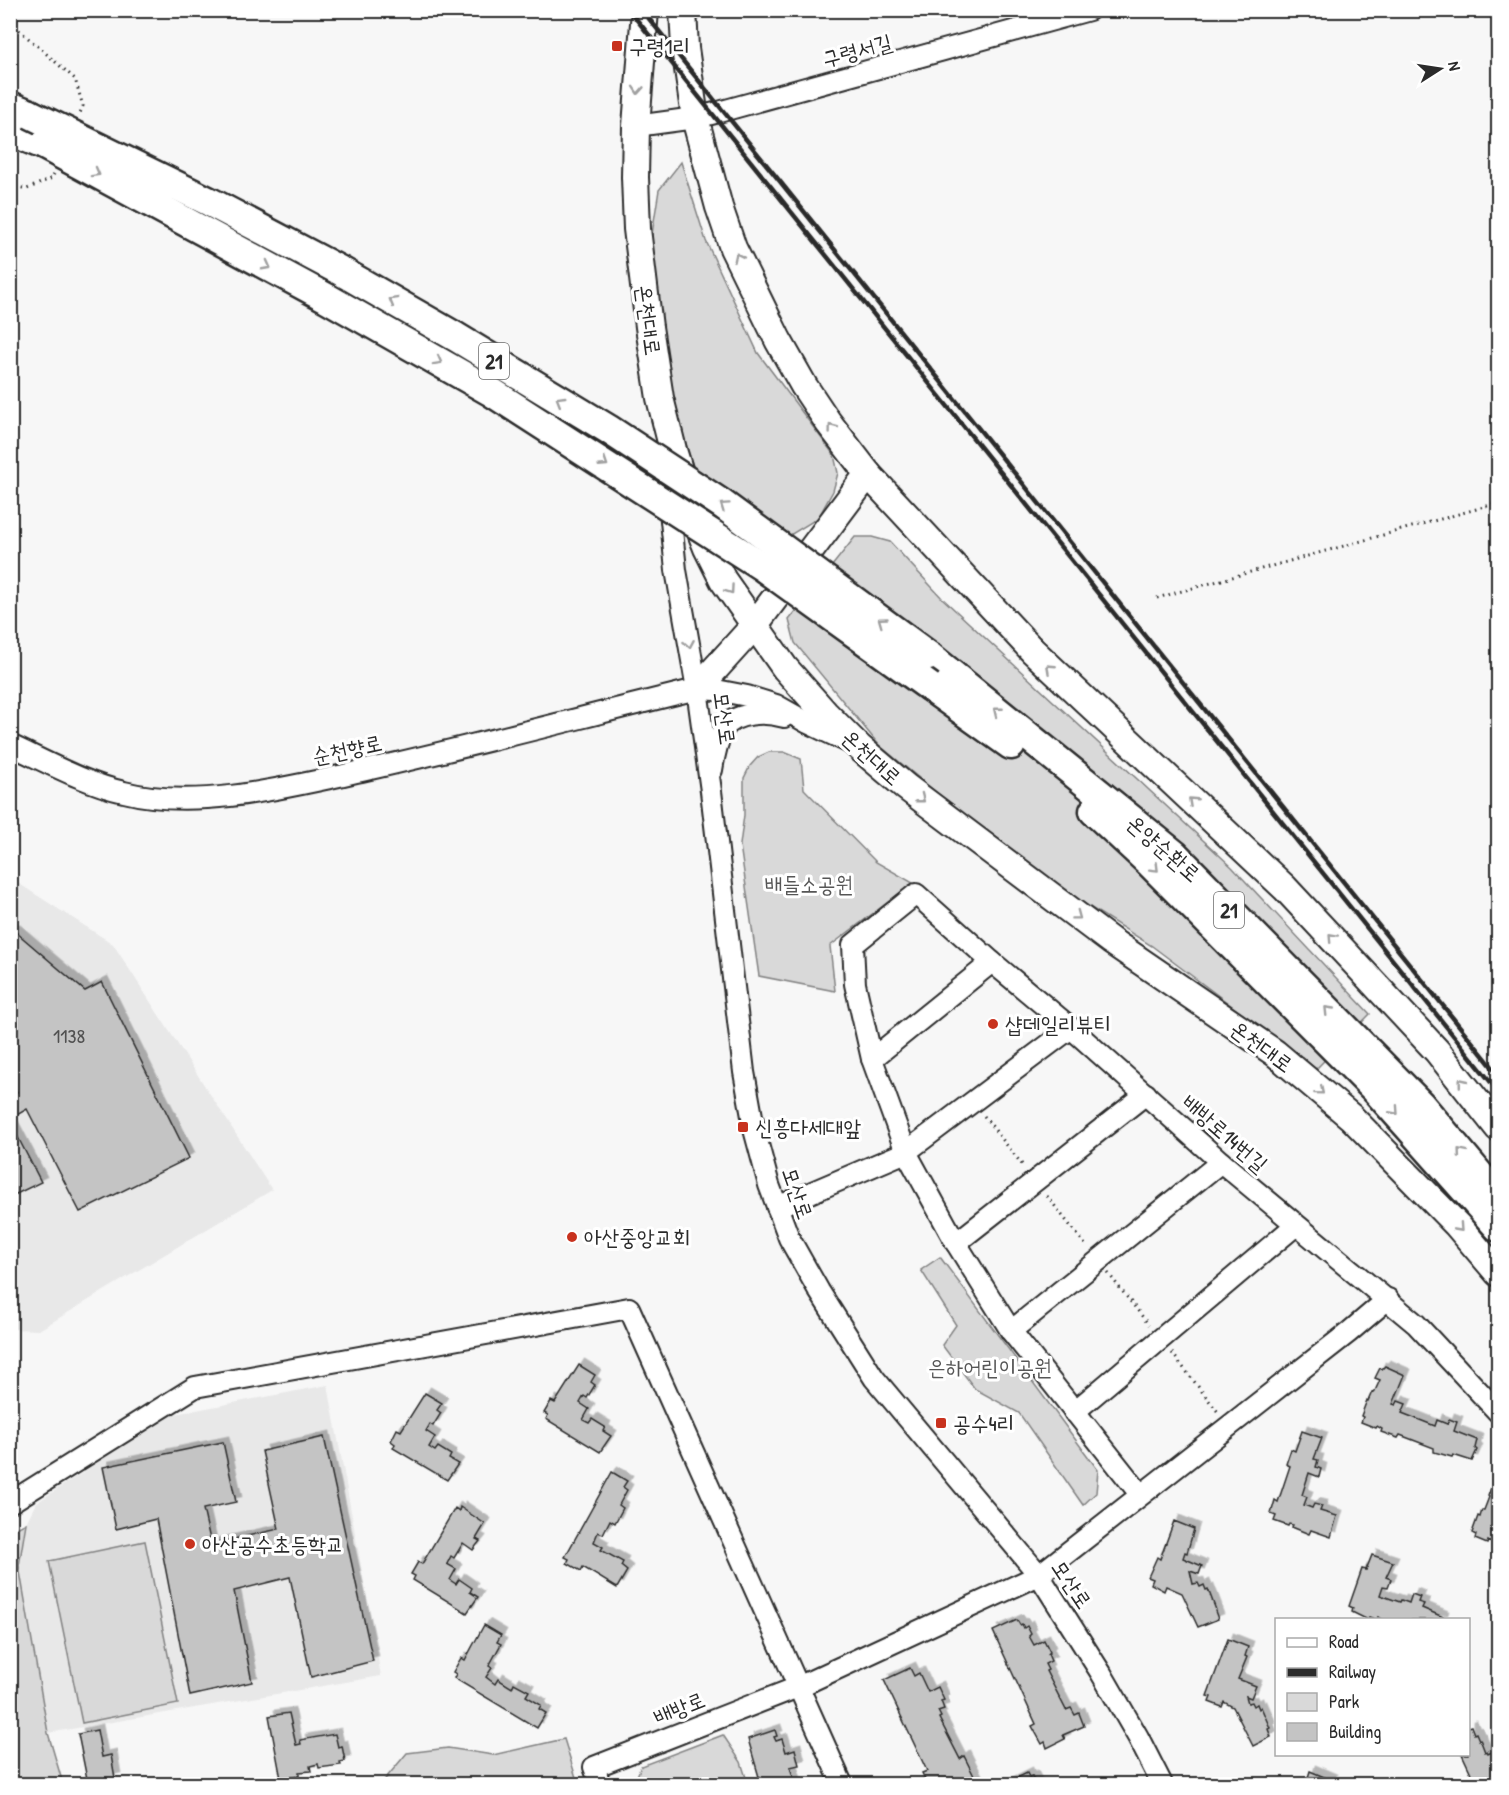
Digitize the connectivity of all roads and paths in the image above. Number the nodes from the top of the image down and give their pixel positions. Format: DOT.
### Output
graph roads {
  1 [pos="645,10"];
  2 [pos="682,10"];
  3 [pos="1089,10"];
  4 [pos="17,117"];
  5 [pos="695,118"];
  6 [pos="636,126"];
  7 [pos="660,398"];
  8 [pos="868,474"];
  9 [pos="1498,503"];
  10 [pos="1157,598"];
  11 [pos="754,626"];
  12 [pos="697,689"];
  13 [pos="808,723"];
  14 [pos="10,746"];
  15 [pos="860,748"];
  16 [pos="711,791"];
  17 [pos="992,962"];
  18 [pos="1071,1028"];
  19 [pos="872,1059"];
  20 [pos="1146,1095"];
  21 [pos="1498,1128"];
  22 [pos="906,1152"];
  23 [pos="1221,1162"];
  24 [pos="1498,1197"];
  25 [pos="777,1207"];
  26 [pos="1296,1225"];
  27 [pos="1498,1227"];
  28 [pos="956,1243"];
  29 [pos="1498,1273"];
  30 [pos="1388,1299"];
  31 [pos="1011,1330"];
  32 [pos="1074,1412"];
  33 [pos="1498,1412"];
  34 [pos="1140,1494"];
  35 [pos="11,1502"];
  36 [pos="1039,1575"];
  37 [pos="798,1686"];
  38 [pos="600,1785"];
  39 [pos="842,1785"];
  40 [pos="1162,1785"];
  1 -- 6 [label="main road, 온천대로, one-way"];
  2 -- 5 [label="main road"];
  3 -- 5 [label="street, 구령서길"];
  24 -- 4 [label="highway, 온양순환로 / 21, one-way, bridge"];
  4 -- 27 [label="highway, 온양순환로 / 21, one-way, bridge"];
  5 -- 6 [label="street, 구령서길"];
  8 -- 5 [label="main road, one-way"];
  6 -- 7 [label="main road, 온천대로"];
  7 -- 11 [label="main road, 온천대로, one-way"];
  7 -- 12 [label="street, 모산로, one-way"];
  8 -- 11 [label="main road"];
  21 -- 8 [label="main road, one-way"];
  9 -- 10 [label="path"];
  11 -- 12 [label="main road"];
  11 -- 15 [label="main road, 온천대로"];
  12 -- 13 [label="street, 순천향로"];
  12 -- 14 [label="street, 순천향로"];
  12 -- 16 [label="street, 모산로"];
  13 -- 15 [label="street"];
  13 -- 16 [label="street"];
  15 -- 29 [label="main road, 온천대로, one-way"];
  16 -- 25 [label="street, 모산로"];
  17 -- 18 [label="street, 배방로14번길"];
  17 -- 19 [label="street"];
  17 -- 19 [label="street, 배방로14번길"];
  18 -- 20 [label="street, 배방로14번길"];
  18 -- 22 [label="street"];
  19 -- 22 [label="street"];
  20 -- 23 [label="street, 배방로14번길"];
  20 -- 28 [label="street"];
  22 -- 25 [label="street"];
  22 -- 28 [label="street"];
  23 -- 26 [label="street, 배방로14번길"];
  23 -- 31 [label="street"];
  25 -- 36 [label="street, 모산로"];
  26 -- 30 [label="street, 배방로14번길"];
  26 -- 32 [label="street"];
  28 -- 31 [label="street"];
  30 -- 33 [label="street, 배방로14번길"];
  30 -- 34 [label="street"];
  31 -- 32 [label="street"];
  32 -- 34 [label="street"];
  34 -- 36 [label="street"];
  35 -- 37 [label="street"];
  36 -- 37 [label="street"];
  36 -- 40 [label="street, 모산로"];
  37 -- 38 [label="street, 배방로"];
  37 -- 39 [label="street"];
}
